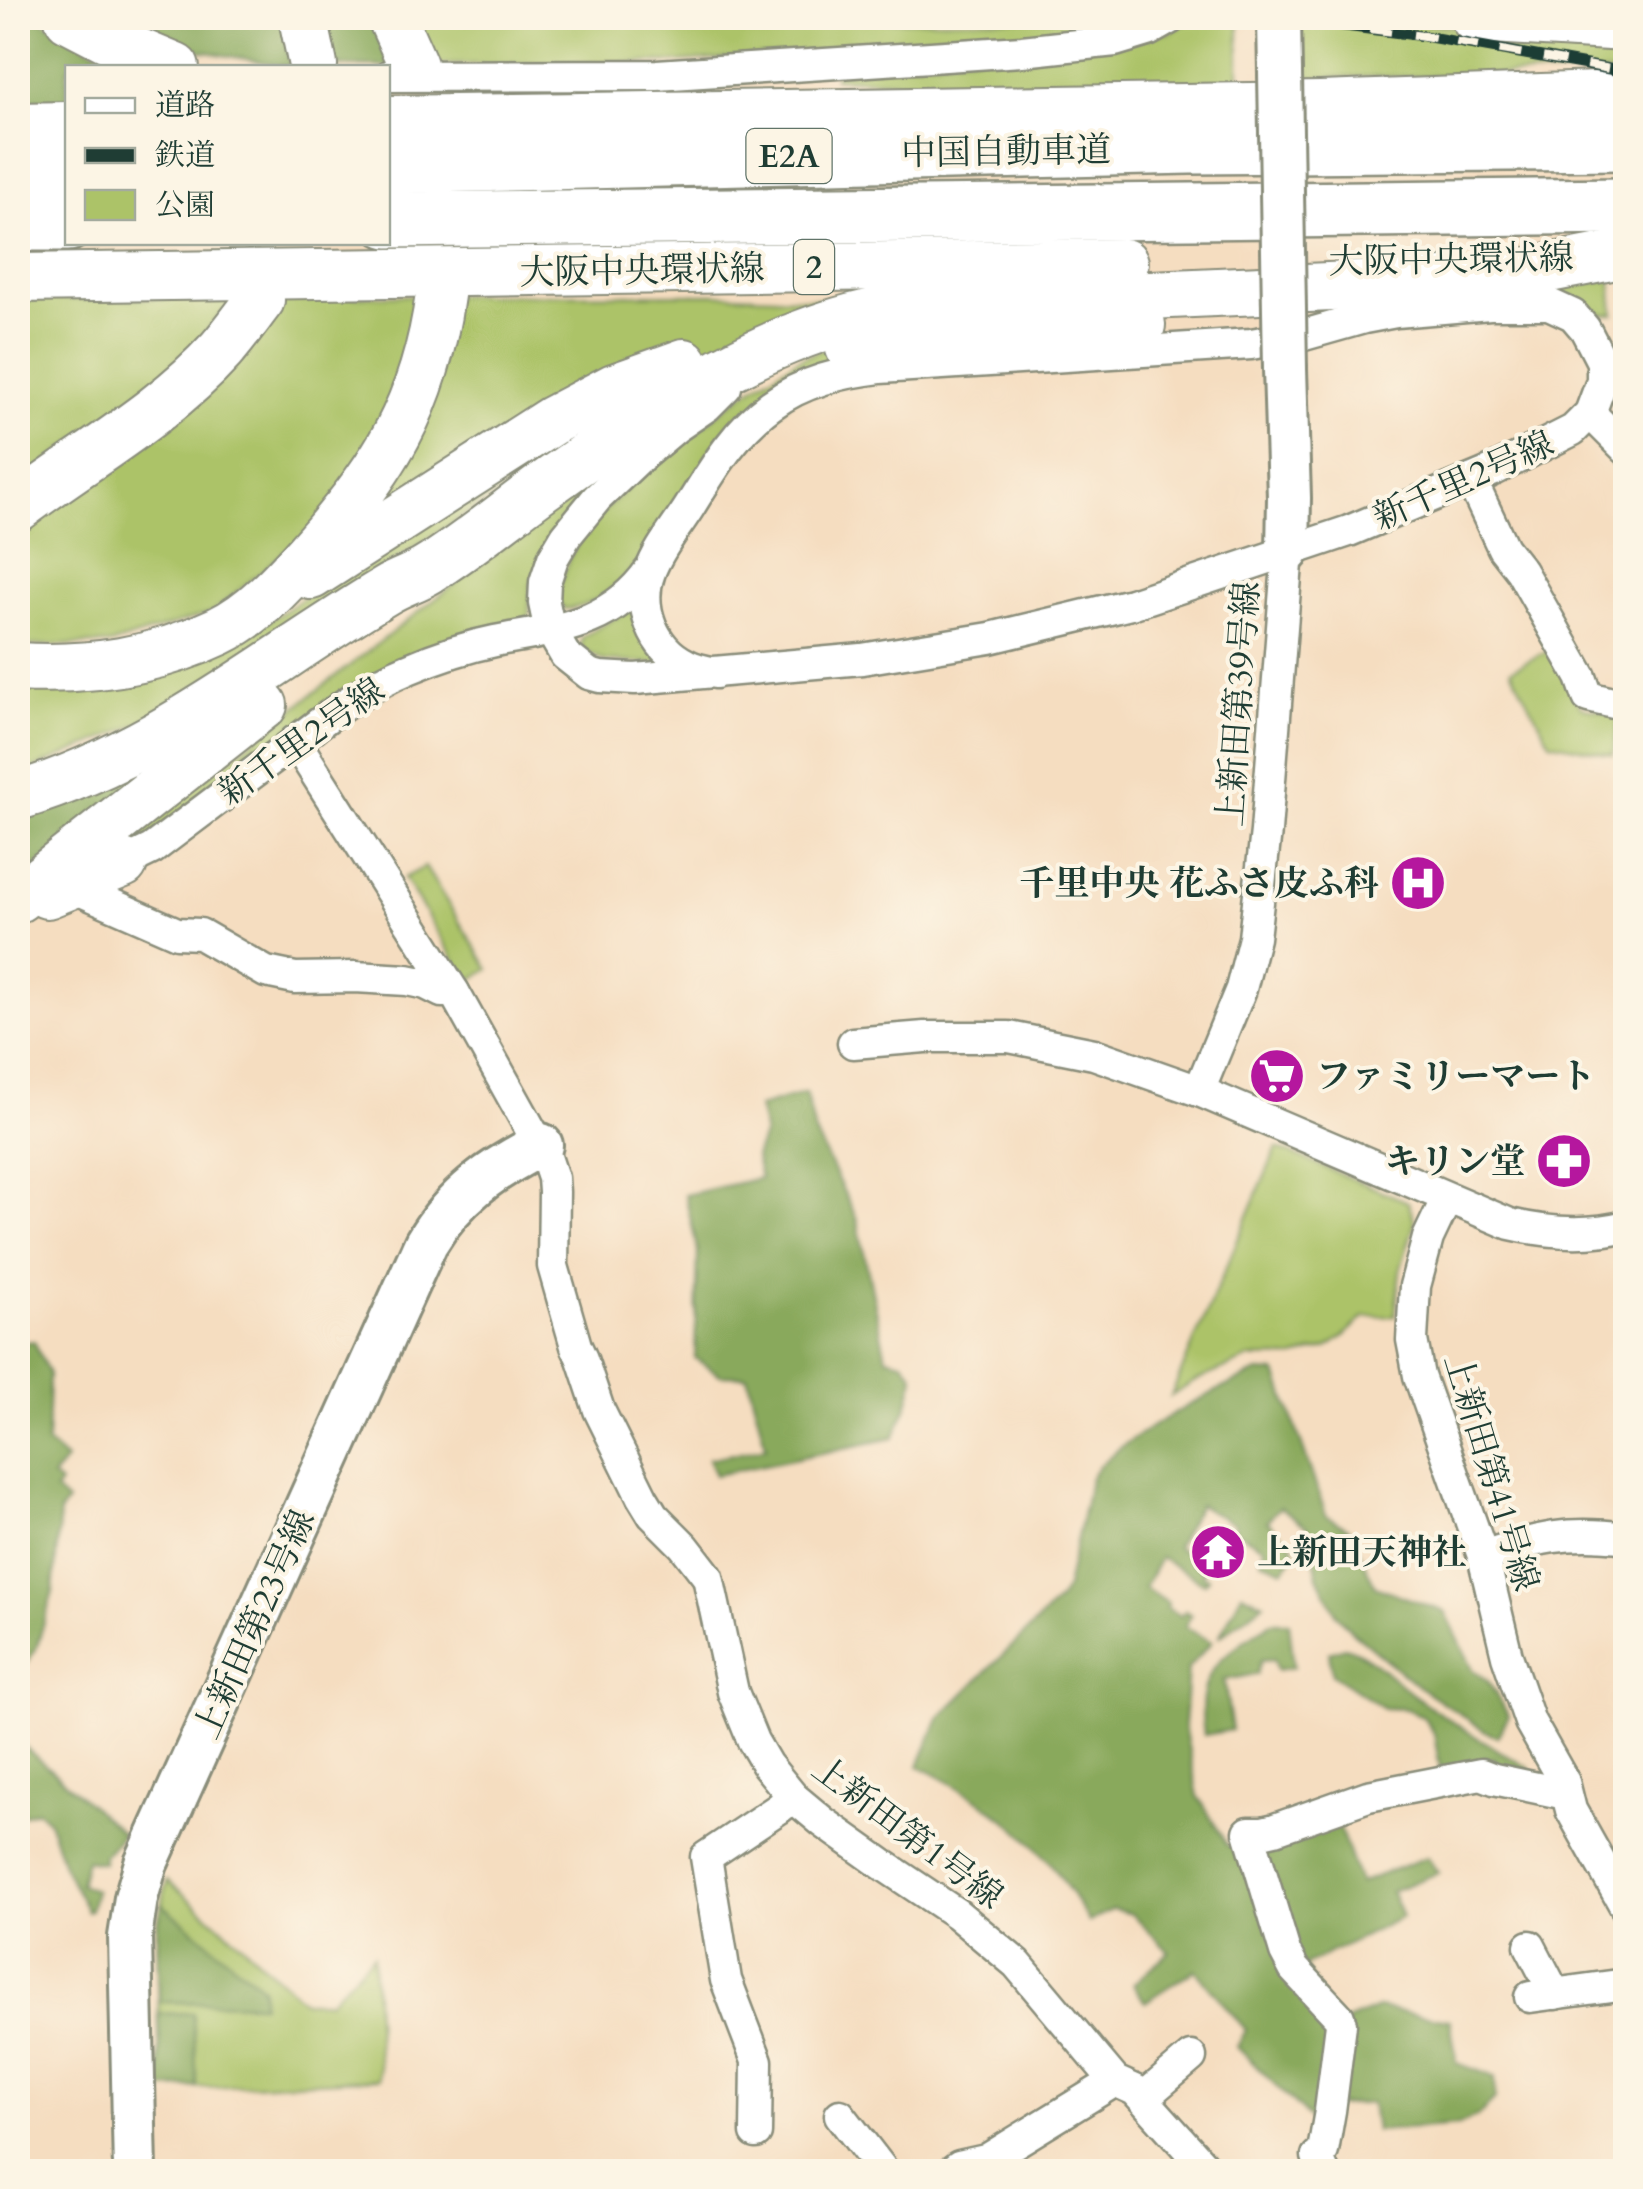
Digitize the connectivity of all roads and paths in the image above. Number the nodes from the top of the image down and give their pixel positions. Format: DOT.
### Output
graph roads {
  1 [pos="69,18"];
  2 [pos="303,18"];
  3 [pos="392,18"];
  4 [pos="1171,18"];
  5 [pos="1279,18"];
  6 [pos="1475,18"];
  7 [pos="1626,28"];
  8 [pos="169,65"];
  9 [pos="313,65"];
  10 [pos="396,79"];
  11 [pos="1626,96"];
  12 [pos="701,115"];
  13 [pos="390,120"];
  14 [pos="65,126"];
  15 [pos="18,127"];
  16 [pos="1626,142"];
  17 [pos="390,166"];
  18 [pos="65,174"];
  19 [pos="18,175"];
  20 [pos="390,220"];
  21 [pos="65,222"];
  22 [pos="18,223"];
  23 [pos="1620,240"];
  24 [pos="18,278"];
  25 [pos="440,295"];
  26 [pos="260,300"];
  27 [pos="1364,318"];
  28 [pos="850,348"];
  29 [pos="745,360"];
  30 [pos="684,363"];
  31 [pos="1590,413"];
  32 [pos="1626,449"];
  33 [pos="1470,480"];
  34 [pos="18,507"];
  35 [pos="1288,551"];
  36 [pos="651,568"];
  37 [pos="428,570"];
  38 [pos="222,630"];
  39 [pos="551,631"];
  40 [pos="18,667"];
  41 [pos="716,674"];
  42 [pos="1626,706"];
  43 [pos="295,741"];
  44 [pos="18,796"];
  45 [pos="122,863"];
  46 [pos="70,886"];
  47 [pos="18,898"];
  48 [pos="18,910"];
  49 [pos="454,992"];
  50 [pos="853,1043"];
  51 [pos="1199,1091"];
  52 [pos="541,1145"];
  53 [pos="1447,1198"];
  54 [pos="1626,1226"];
  55 [pos="1626,1538"];
  56 [pos="1483,1556"];
  57 [pos="1566,1794"];
  58 [pos="793,1796"];
  59 [pos="1626,1908"];
  60 [pos="1530,1946"];
  61 [pos="1626,1984"];
  62 [pos="1190,2057"];
  63 [pos="1115,2081"];
  64 [pos="1143,2098"];
  65 [pos="843,2133"];
  66 [pos="755,2139"];
  67 [pos="990,2166"];
  68 [pos="128,2169"];
  69 [pos="884,2172"];
  70 [pos="951,2172"];
  71 [pos="1208,2172"];
  72 [pos="1324,2172"];
  1 -- 8 [label="main road"];
  2 -- 9 [label="main road"];
  3 -- 10 [label="main road"];
  4 -- 10 [label="street"];
  5 -- 35 [label="street, bridge"];
  6 -- 7 [label="main road"];
  10 -- 12 [label="main road"];
  11 -- 12 [label="main road"];
  12 -- 13 [label="main road"];
  14 -- 15 [label="main road"];
  16 -- 17 [label="highway, 中国自動車道 / E2A"];
  18 -- 19 [label="highway"];
  20 -- 23 [label="highway, 中国自動車道 / E2A"];
  21 -- 22 [label="highway"];
  23 -- 24 [label="main road, 大阪中央環状線 / 2"];
  23 -- 29 [label="main road"];
  25 -- 38 [label="main road"];
  26 -- 34 [label="main road"];
  27 -- 28 [label="main road"];
  27 -- 31 [label="street, 新千里2号線"];
  27 -- 36 [label="street, 新千里2号線"];
  29 -- 37 [label="main road"];
  29 -- 39 [label="street"];
  30 -- 38 [label="main road"];
  31 -- 32 [label="street"];
  31 -- 33 [label="street, 新千里2号線"];
  33 -- 35 [label="street, 新千里2号線"];
  33 -- 42 [label="street"];
  35 -- 41 [label="street, 新千里2号線"];
  35 -- 51 [label="street, 上新田第39号線"];
  36 -- 39 [label="street, 新千里2号線"];
  36 -- 41 [label="street, 新千里2号線"];
  37 -- 44 [label="main road"];
  37 -- 47 [label="main road"];
  38 -- 40 [label="main road"];
  39 -- 41 [label="street, 新千里2号線"];
  39 -- 43 [label="street, 新千里2号線"];
  43 -- 45 [label="street, 新千里2号線"];
  43 -- 49 [label="street, 上新田第1号線"];
  45 -- 46 [label="main road"];
  46 -- 48 [label="main road"];
  46 -- 49 [label="street"];
  49 -- 52 [label="street, 上新田第1号線"];
  50 -- 51 [label="street"];
  51 -- 53 [label="street"];
  52 -- 58 [label="street, 上新田第1号線"];
  52 -- 68 [label="street, 上新田第23号線"];
  53 -- 54 [label="street"];
  53 -- 56 [label="street, 上新田第41号線"];
  55 -- 56 [label="street"];
  56 -- 57 [label="street, 上新田第41号線"];
  57 -- 59 [label="street, 上新田第41号線"];
  57 -- 72 [label="street"];
  58 -- 63 [label="street, 上新田第1号線"];
  58 -- 66 [label="street"];
  60 -- 61 [label="street"];
  62 -- 64 [label="street"];
  63 -- 64 [label="street, 上新田第1号線"];
  63 -- 67 [label="street"];
  64 -- 71 [label="street, 上新田第1号線"];
  65 -- 69 [label="street"];
  67 -- 70 [label="street"];
}
